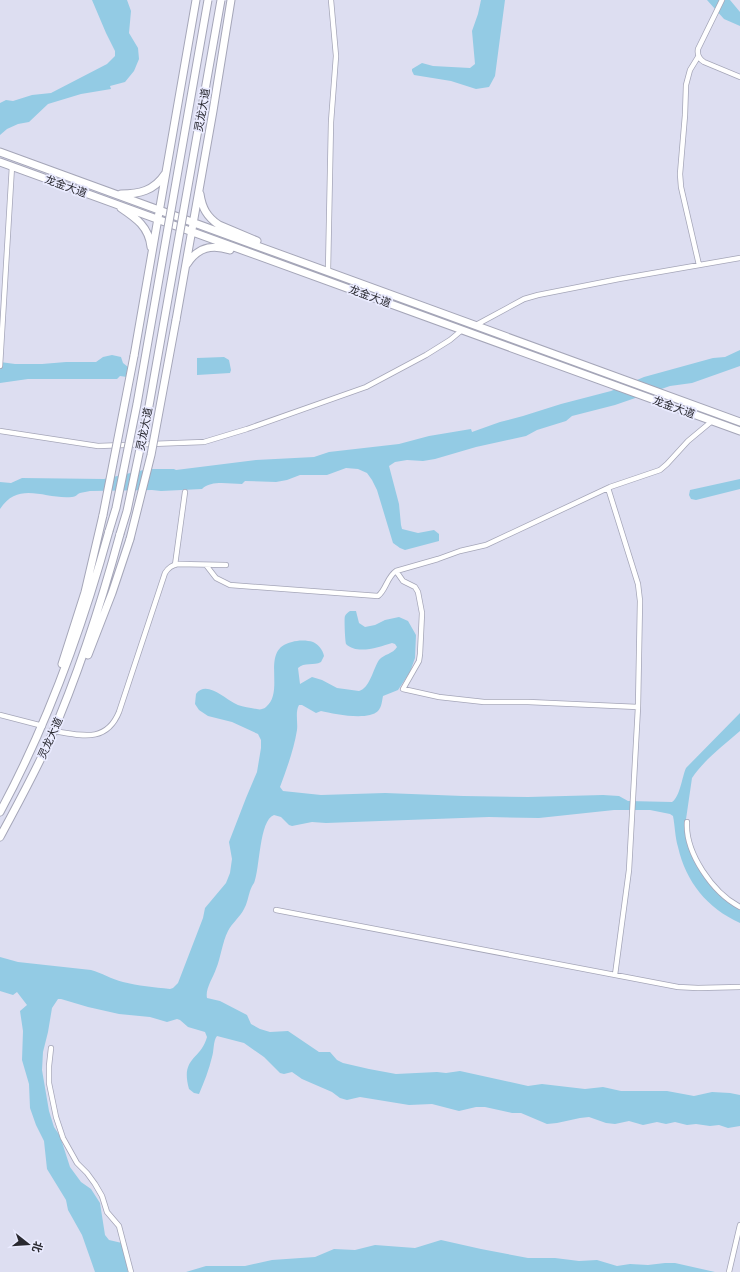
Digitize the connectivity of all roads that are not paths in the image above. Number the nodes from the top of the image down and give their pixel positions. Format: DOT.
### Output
graph roads {
  1 [pos="196,0"];
  2 [pos="208,0"];
  3 [pos="221,0"];
  4 [pos="231,0"];
  5 [pos="331,0"];
  6 [pos="722,0"];
  7 [pos="698,57"];
  8 [pos="740,77"];
  9 [pos="0,152"];
  10 [pos="0,162"];
  11 [pos="12,166"];
  12 [pos="167,170"];
  13 [pos="199,189"];
  14 [pos="113,193"];
  15 [pos="110,202"];
  16 [pos="160,210"];
  17 [pos="158,219"];
  18 [pos="193,222"];
  19 [pos="192,231"];
  20 [pos="288,257"];
  21 [pos="740,258"];
  22 [pos="151,259"];
  23 [pos="699,265"];
  24 [pos="288,266"];
  25 [pos="184,271"];
  26 [pos="328,271"];
  27 [pos="476,325"];
  28 [pos="462,330"];
  29 [pos="1,359"];
  30 [pos="0,366"];
  31 [pos="712,421"];
  32 [pos="740,422"];
  33 [pos="0,431"];
  34 [pos="740,431"];
  35 [pos="608,488"];
  36 [pos="185,492"];
  37 [pos="176,565"];
  38 [pos="206,565"];
  39 [pos="226,565"];
  40 [pos="396,571"];
  41 [pos="54,697"];
  42 [pos="638,707"];
  43 [pos="61,713"];
  44 [pos="0,715"];
  45 [pos="42,726"];
  46 [pos="53,731"];
  47 [pos="0,812"];
  48 [pos="687,822"];
  49 [pos="0,837"];
  50 [pos="740,907"];
  51 [pos="276,910"];
  52 [pos="616,975"];
  53 [pos="740,987"];
  54 [pos="51,1048"];
  55 [pos="740,1225"];
  56 [pos="730,1271"];
  57 [pos="131,1272"];
  1 -- 12 [label="main road"];
  2 -- 41 [label="main road, 灵龙大道, bridge"];
  3 -- 43 [label="main road, 灵龙大道, bridge"];
  4 -- 13 [label="main road"];
  5 -- 26 [label="street"];
  6 -- 7 [label="street"];
  7 -- 8 [label="street"];
  7 -- 23 [label="street"];
  9 -- 14 [label="main road, 龙金大道"];
  10 -- 11 [label="main road, 龙金大道"];
  11 -- 15 [label="main road, 龙金大道"];
  11 -- 29 [label="street"];
  12 -- 14 [label="main road"];
  12 -- 16 [label="main road"];
  13 -- 18 [label="main road"];
  13 -- 20 [label="main road"];
  14 -- 16 [label="main road, 龙金大道"];
  15 -- 17 [label="main road, 龙金大道"];
  15 -- 22 [label="main road"];
  16 -- 17 [label="main road"];
  16 -- 18 [label="main road, 龙金大道"];
  17 -- 19 [label="main road, 龙金大道"];
  17 -- 22 [label="main road"];
  18 -- 19 [label="main road"];
  18 -- 20 [label="main road, 龙金大道"];
  19 -- 24 [label="main road, 龙金大道"];
  19 -- 25 [label="main road"];
  20 -- 26 [label="main road, 龙金大道"];
  21 -- 23 [label="street"];
  22 -- 41 [label="main road, bridge"];
  23 -- 27 [label="street"];
  24 -- 25 [label="main road"];
  24 -- 28 [label="main road, 龙金大道"];
  25 -- 43 [label="main road, bridge"];
  26 -- 27 [label="main road, 龙金大道"];
  27 -- 32 [label="main road, 龙金大道"];
  28 -- 31 [label="main road, 龙金大道"];
  28 -- 33 [label="street"];
  29 -- 30 [label="street"];
  31 -- 34 [label="main road, 龙金大道"];
  31 -- 35 [label="street"];
  35 -- 40 [label="street"];
  35 -- 42 [label="street"];
  36 -- 37 [label="street"];
  37 -- 38 [label="street"];
  37 -- 46 [label="street"];
  38 -- 39 [label="street"];
  38 -- 40 [label="street"];
  40 -- 42 [label="street"];
  41 -- 45 [label="main road, 灵龙大道"];
  42 -- 52 [label="street"];
  43 -- 46 [label="main road, 灵龙大道"];
  44 -- 45 [label="street"];
  45 -- 47 [label="main road, 灵龙大道"];
  46 -- 49 [label="main road, 灵龙大道"];
  48 -- 50 [label="street"];
  51 -- 52 [label="street"];
  52 -- 53 [label="street"];
  54 -- 57 [label="street"];
  55 -- 56 [label="street"];
}
